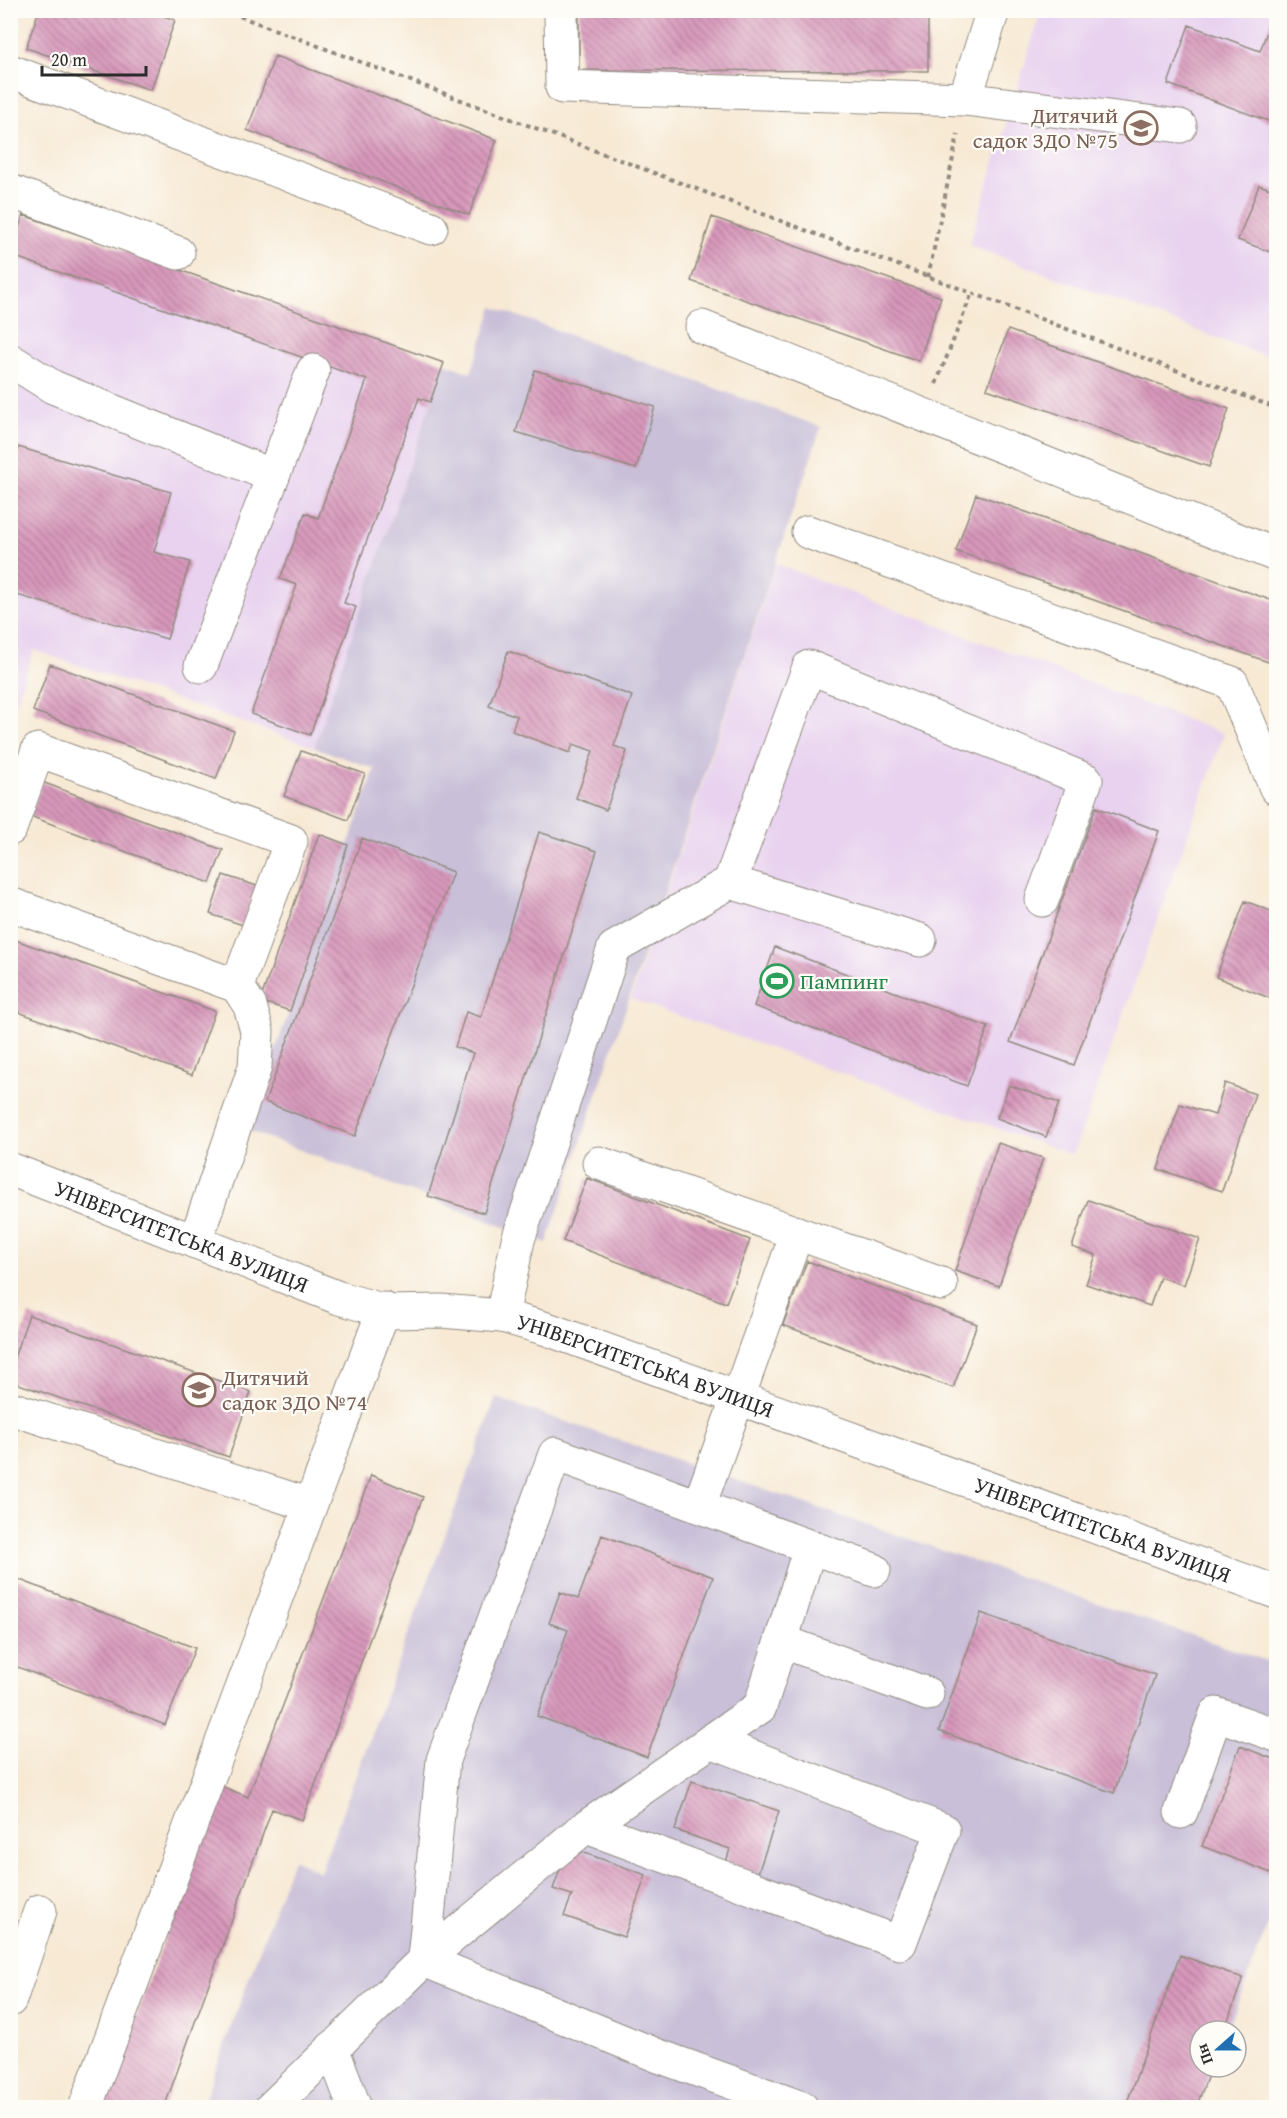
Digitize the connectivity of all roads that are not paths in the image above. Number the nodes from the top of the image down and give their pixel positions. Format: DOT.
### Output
graph roads {
  1 [pos="561,10"];
  2 [pos="993,10"];
  3 [pos="10,71"];
  4 [pos="965,99"];
  5 [pos="1180,126"];
  6 [pos="10,190"];
  7 [pos="431,228"];
  8 [pos="178,253"];
  9 [pos="702,327"];
  10 [pos="10,360"];
  11 [pos="313,371"];
  12 [pos="273,476"];
  13 [pos="808,532"];
  14 [pos="1276,555"];
  15 [pos="201,666"];
  16 [pos="1276,788"];
  17 [pos="10,829"];
  18 [pos="730,882"];
  19 [pos="1042,900"];
  20 [pos="10,904"];
  21 [pos="920,940"];
  22 [pos="237,986"];
  23 [pos="599,1164"];
  24 [pos="10,1169"];
  25 [pos="797,1233"];
  26 [pos="195,1242"];
  27 [pos="941,1284"];
  28 [pos="384,1310"];
  29 [pos="502,1316"];
  30 [pos="740,1398"];
  31 [pos="10,1408"];
  32 [pos="310,1504"];
  33 [pos="699,1506"];
  34 [pos="810,1547"];
  35 [pos="874,1570"];
  36 [pos="1276,1592"];
  37 [pos="781,1641"];
  38 [pos="927,1694"];
  39 [pos="1276,1735"];
  40 [pos="711,1741"];
  41 [pos="1181,1812"];
  42 [pos="587,1827"];
  43 [pos="40,1911"];
  44 [pos="424,1960"];
  45 [pos="10,2000"];
  46 [pos="332,2048"];
  47 [pos="85,2108"];
  48 [pos="271,2108"];
  49 [pos="354,2108"];
  50 [pos="802,2108"];
  1 -- 4 [label="street"];
  2 -- 4 [label="street"];
  3 -- 7 [label="street"];
  4 -- 5 [label="street"];
  6 -- 8 [label="street"];
  9 -- 14 [label="street"];
  10 -- 12 [label="street"];
  11 -- 12 [label="street"];
  12 -- 15 [label="street"];
  13 -- 16 [label="street"];
  17 -- 22 [label="street"];
  18 -- 19 [label="street"];
  18 -- 21 [label="street"];
  18 -- 29 [label="street"];
  20 -- 22 [label="street"];
  22 -- 26 [label="street"];
  23 -- 25 [label="street"];
  24 -- 26 [label="street, УНІВЕРСИТЕТСЬКА ВУЛИЦЯ"];
  25 -- 27 [label="street"];
  25 -- 30 [label="street"];
  26 -- 28 [label="street, УНІВЕРСИТЕТСЬКА ВУЛИЦЯ"];
  28 -- 29 [label="street, УНІВЕРСИТЕТСЬКА ВУЛИЦЯ"];
  28 -- 32 [label="street"];
  29 -- 30 [label="street, УНІВЕРСИТЕТСЬКА ВУЛИЦЯ"];
  30 -- 33 [label="street"];
  30 -- 36 [label="street, УНІВЕРСИТЕТСЬКА ВУЛИЦЯ"];
  31 -- 32 [label="street"];
  32 -- 47 [label="street"];
  33 -- 34 [label="street"];
  33 -- 44 [label="street"];
  34 -- 35 [label="street"];
  34 -- 37 [label="street"];
  37 -- 38 [label="street"];
  37 -- 40 [label="street"];
  39 -- 41 [label="street"];
  40 -- 42 [label="street"];
  40 -- 42 [label="street"];
  42 -- 44 [label="street"];
  43 -- 45 [label="street"];
  44 -- 46 [label="street"];
  44 -- 50 [label="street"];
  46 -- 48 [label="street"];
  46 -- 49 [label="street"];
}
